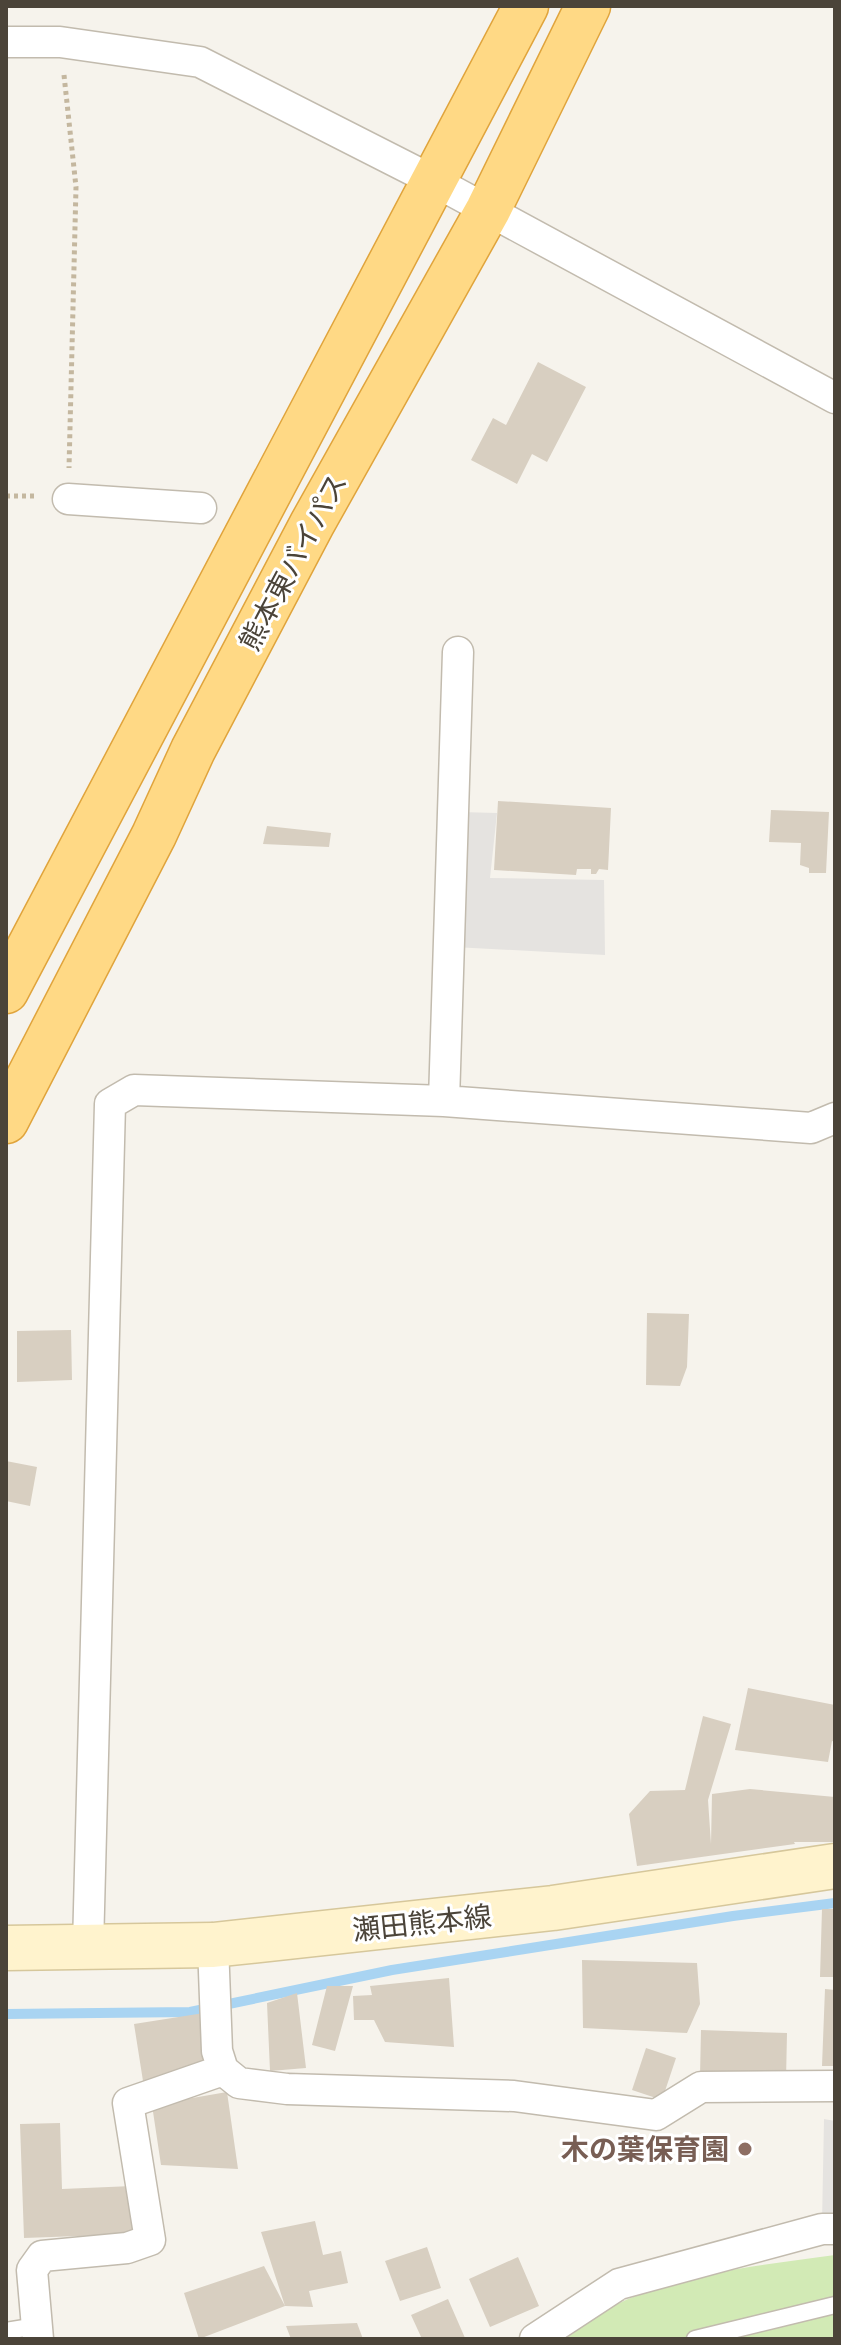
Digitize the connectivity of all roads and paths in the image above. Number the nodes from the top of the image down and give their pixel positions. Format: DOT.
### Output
graph roads {
  1 [pos="526,6"];
  2 [pos="588,6"];
  3 [pos="6,42"];
  4 [pos="60,42"];
  5 [pos="432,180"];
  6 [pos="488,210"];
  7 [pos="835,398"];
  8 [pos="68,499"];
  9 [pos="201,508"];
  10 [pos="458,652"];
  11 [pos="6,991"];
  12 [pos="444,1101"];
  13 [pos="835,1118"];
  14 [pos="6,1121"];
  15 [pos="835,1866"];
  16 [pos="213,1945"];
  17 [pos="88,1947"];
  18 [pos="6,1948"];
  19 [pos="223,2070"];
  20 [pos="835,2086"];
  21 [pos="835,2229"];
  22 [pos="835,2305"];
  23 [pos="6,2331"];
  24 [pos="37,2333"];
  25 [pos="535,2339"];
  26 [pos="695,2339"];
  1 -- 5 [label="highway, 熊本東バイパス"];
  2 -- 6 [label="highway, 熊本東バイパス"];
  3 -- 4 [label="street"];
  4 -- 5 [label="street"];
  4 -- 8 [label="path"];
  5 -- 6 [label="street"];
  5 -- 11 [label="highway, 熊本東バイパス"];
  6 -- 7 [label="street"];
  6 -- 14 [label="highway, 熊本東バイパス"];
  8 -- 9 [label="street"];
  10 -- 12 [label="street"];
  12 -- 13 [label="street"];
  12 -- 17 [label="street"];
  15 -- 16 [label="main road, 瀬田熊本線"];
  16 -- 17 [label="main road, 瀬田熊本線"];
  16 -- 19 [label="street"];
  17 -- 18 [label="main road, 瀬田熊本線"];
  19 -- 20 [label="street"];
  19 -- 24 [label="street"];
  21 -- 25 [label="street"];
  22 -- 26 [label="lane"];
  23 -- 24 [label="lane"];
}
